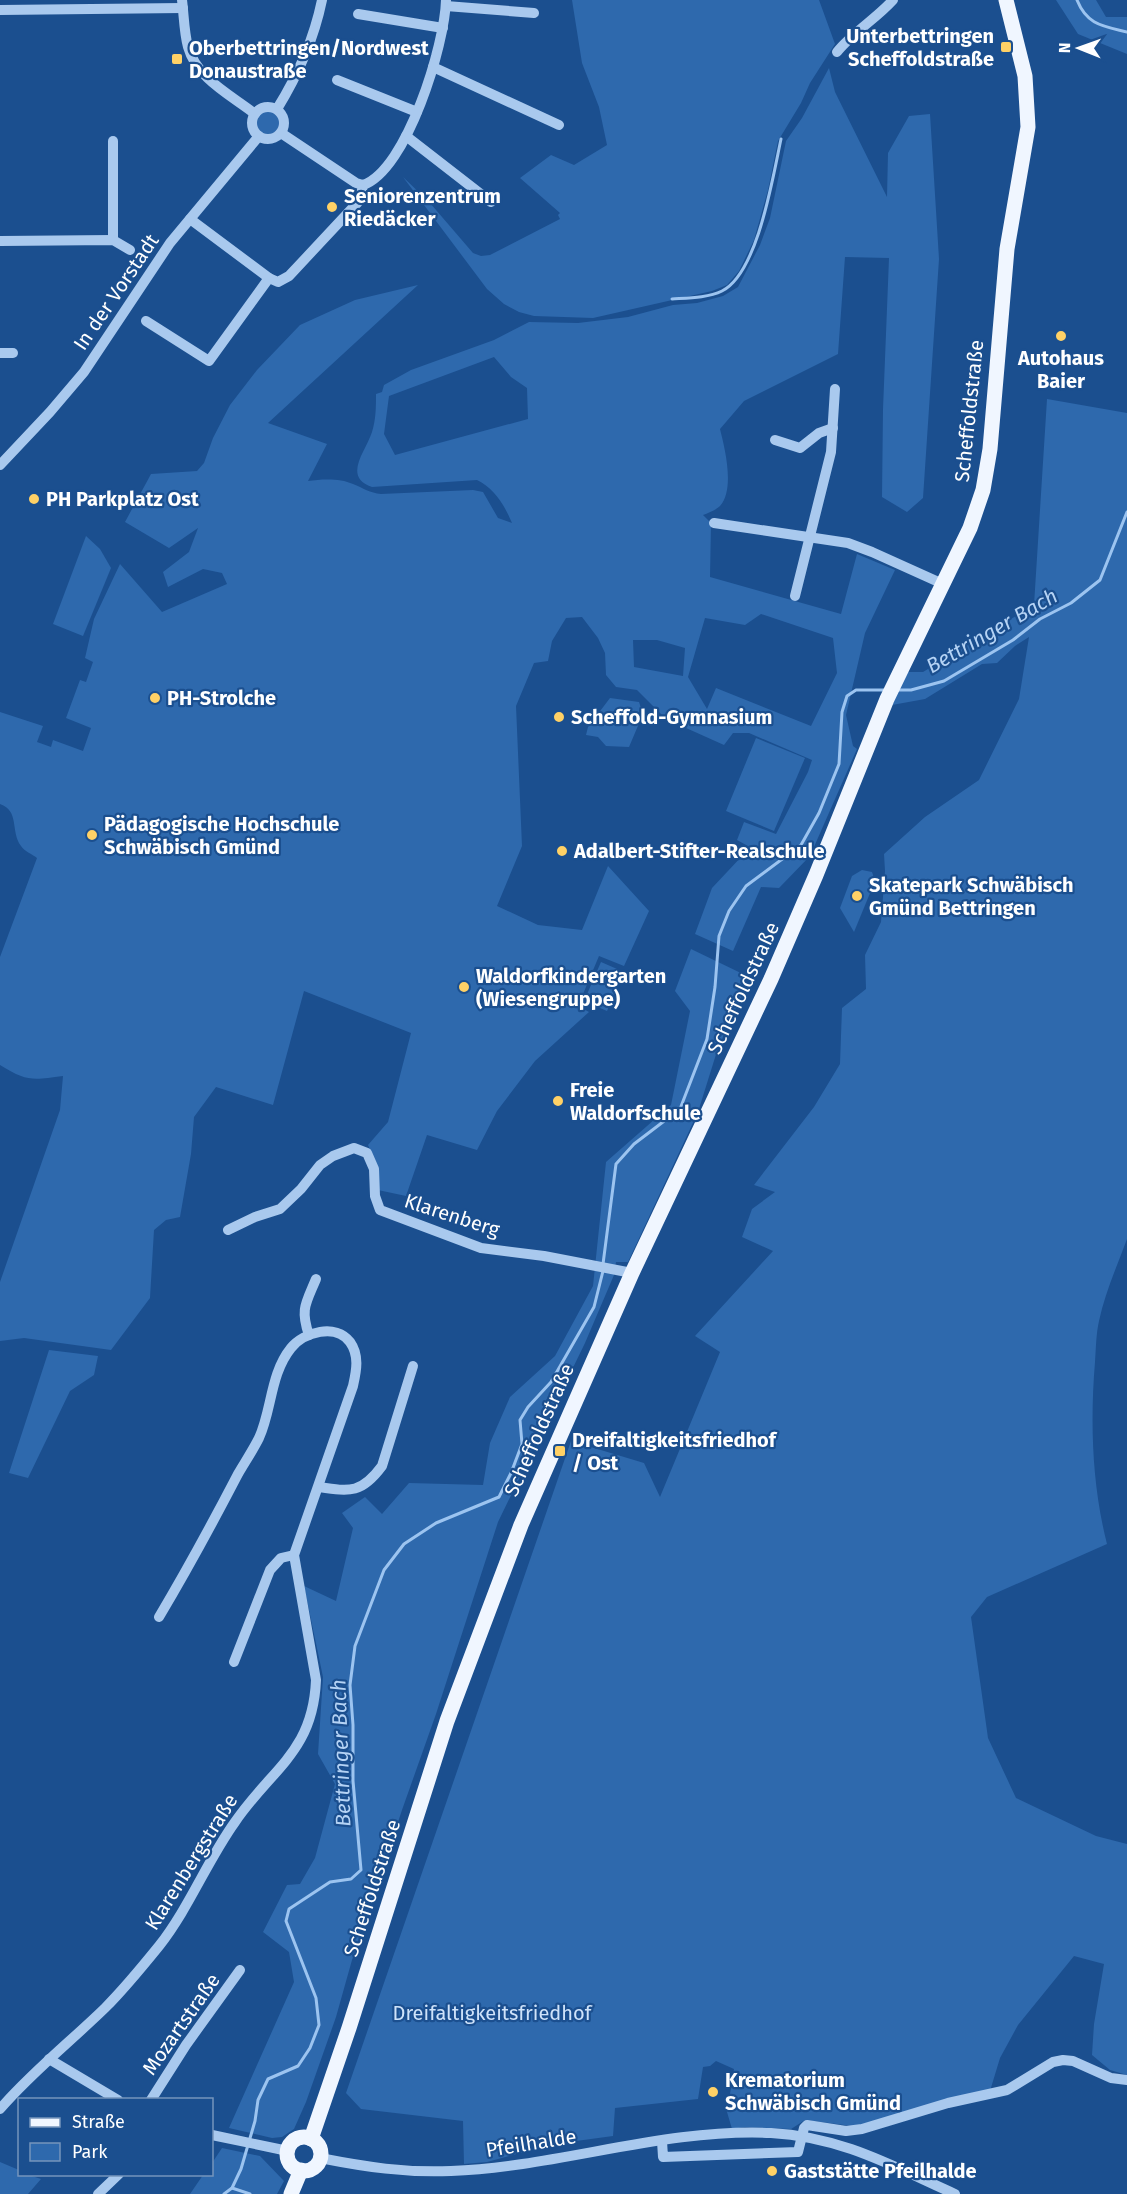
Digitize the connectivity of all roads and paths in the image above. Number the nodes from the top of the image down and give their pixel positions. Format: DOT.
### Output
graph roads {
  1 [pos="322,0"];
  2 [pos="893,0"];
  3 [pos="1006,0"];
  4 [pos="446,3"];
  5 [pos="75,4"];
  6 [pos="183,4"];
  7 [pos="0,10"];
  8 [pos="534,13"];
  9 [pos="358,14"];
  10 [pos="443,28"];
  11 [pos="837,52"];
  12 [pos="433,67"];
  13 [pos="337,80"];
  14 [pos="277,109"];
  15 [pos="417,112"];
  16 [pos="255,114"];
  17 [pos="559,125"];
  18 [pos="281,133"];
  19 [pos="259,136"];
  20 [pos="406,136"];
  21 [pos="113,141"];
  22 [pos="363,185"];
  23 [pos="492,202"];
  24 [pos="190,219"];
  25 [pos="113,240"];
  26 [pos="0,241"];
  27 [pos="130,250"];
  28 [pos="269,278"];
  29 [pos="146,321"];
  30 [pos="0,353"];
  31 [pos="13,353"];
  32 [pos="835,389"];
  33 [pos="833,428"];
  34 [pos="775,440"];
  35 [pos="0,465"];
  36 [pos="714,523"];
  37 [pos="810,537"];
  38 [pos="943,584"];
  39 [pos="795,596"];
  40 [pos="228,1230"];
  41 [pos="627,1271"];
  42 [pos="316,1279"];
  43 [pos="309,1335"];
  44 [pos="413,1366"];
  45 [pos="319,1487"];
  46 [pos="294,1555"];
  47 [pos="159,1617"];
  48 [pos="234,1662"];
  49 [pos="240,1970"];
  50 [pos="50,2059"];
  51 [pos="1127,2080"];
  52 [pos="115,2098"];
  53 [pos="153,2098"];
  54 [pos="0,2109"];
  55 [pos="213,2134"];
  56 [pos="801,2137"];
  57 [pos="311,2139"];
  58 [pos="662,2141"];
  59 [pos="288,2151"];
  60 [pos="320,2158"];
  61 [pos="301,2170"];
  62 [pos="118,2176"];
  63 [pos="98,2194"];
  64 [pos="291,2194"];
  65 [pos="955,2194"];
  1 -- 14 [label="street"];
  2 -- 11 [label="street"];
  3 -- 38 [label="main road, Scheffoldstraße"];
  4 -- 8 [label="street"];
  4 -- 10 [label="street"];
  5 -- 6 [label="street"];
  5 -- 7 [label="street"];
  6 -- 16 [label="street"];
  9 -- 10 [label="street"];
  10 -- 12 [label="street"];
  12 -- 15 [label="street"];
  12 -- 17 [label="street"];
  13 -- 15 [label="street"];
  14 -- 16 [label="street"];
  14 -- 18 [label="street"];
  15 -- 20 [label="street"];
  16 -- 19 [label="street"];
  18 -- 19 [label="street"];
  18 -- 22 [label="street"];
  19 -- 24 [label="street, In der Vorstadt"];
  20 -- 22 [label="street"];
  20 -- 23 [label="street"];
  21 -- 25 [label="street"];
  22 -- 28 [label="street"];
  24 -- 28 [label="street"];
  24 -- 35 [label="street, In der Vorstadt"];
  25 -- 26 [label="street"];
  25 -- 27 [label="street"];
  28 -- 29 [label="street"];
  30 -- 31 [label="street"];
  32 -- 33 [label="street"];
  33 -- 34 [label="street"];
  33 -- 37 [label="street"];
  36 -- 37 [label="street"];
  37 -- 38 [label="street"];
  37 -- 39 [label="street"];
  38 -- 41 [label="main road, Scheffoldstraße"];
  40 -- 41 [label="street, Klarenberg"];
  41 -- 57 [label="main road, Scheffoldstraße"];
  42 -- 43 [label="street"];
  43 -- 45 [label="street"];
  43 -- 47 [label="street"];
  44 -- 45 [label="street"];
  45 -- 46 [label="street"];
  46 -- 48 [label="street"];
  46 -- 50 [label="street, Klarenbergstraße"];
  49 -- 53 [label="street, Mozartstraße"];
  50 -- 52 [label="street"];
  50 -- 54 [label="street, Klarenbergstraße"];
  51 -- 56 [label="street"];
  55 -- 59 [label="street"];
  56 -- 58 [label="street, Pfeilhalde"];
  56 -- 58 [label="street"];
  56 -- 65 [label="street, Pfeilhalde"];
  57 -- 59 [label="main road"];
  57 -- 60 [label="main road"];
  58 -- 60 [label="street, Pfeilhalde"];
  59 -- 61 [label="main road"];
  60 -- 61 [label="main road"];
  61 -- 64 [label="main road"];
  62 -- 63 [label="street"];
}
